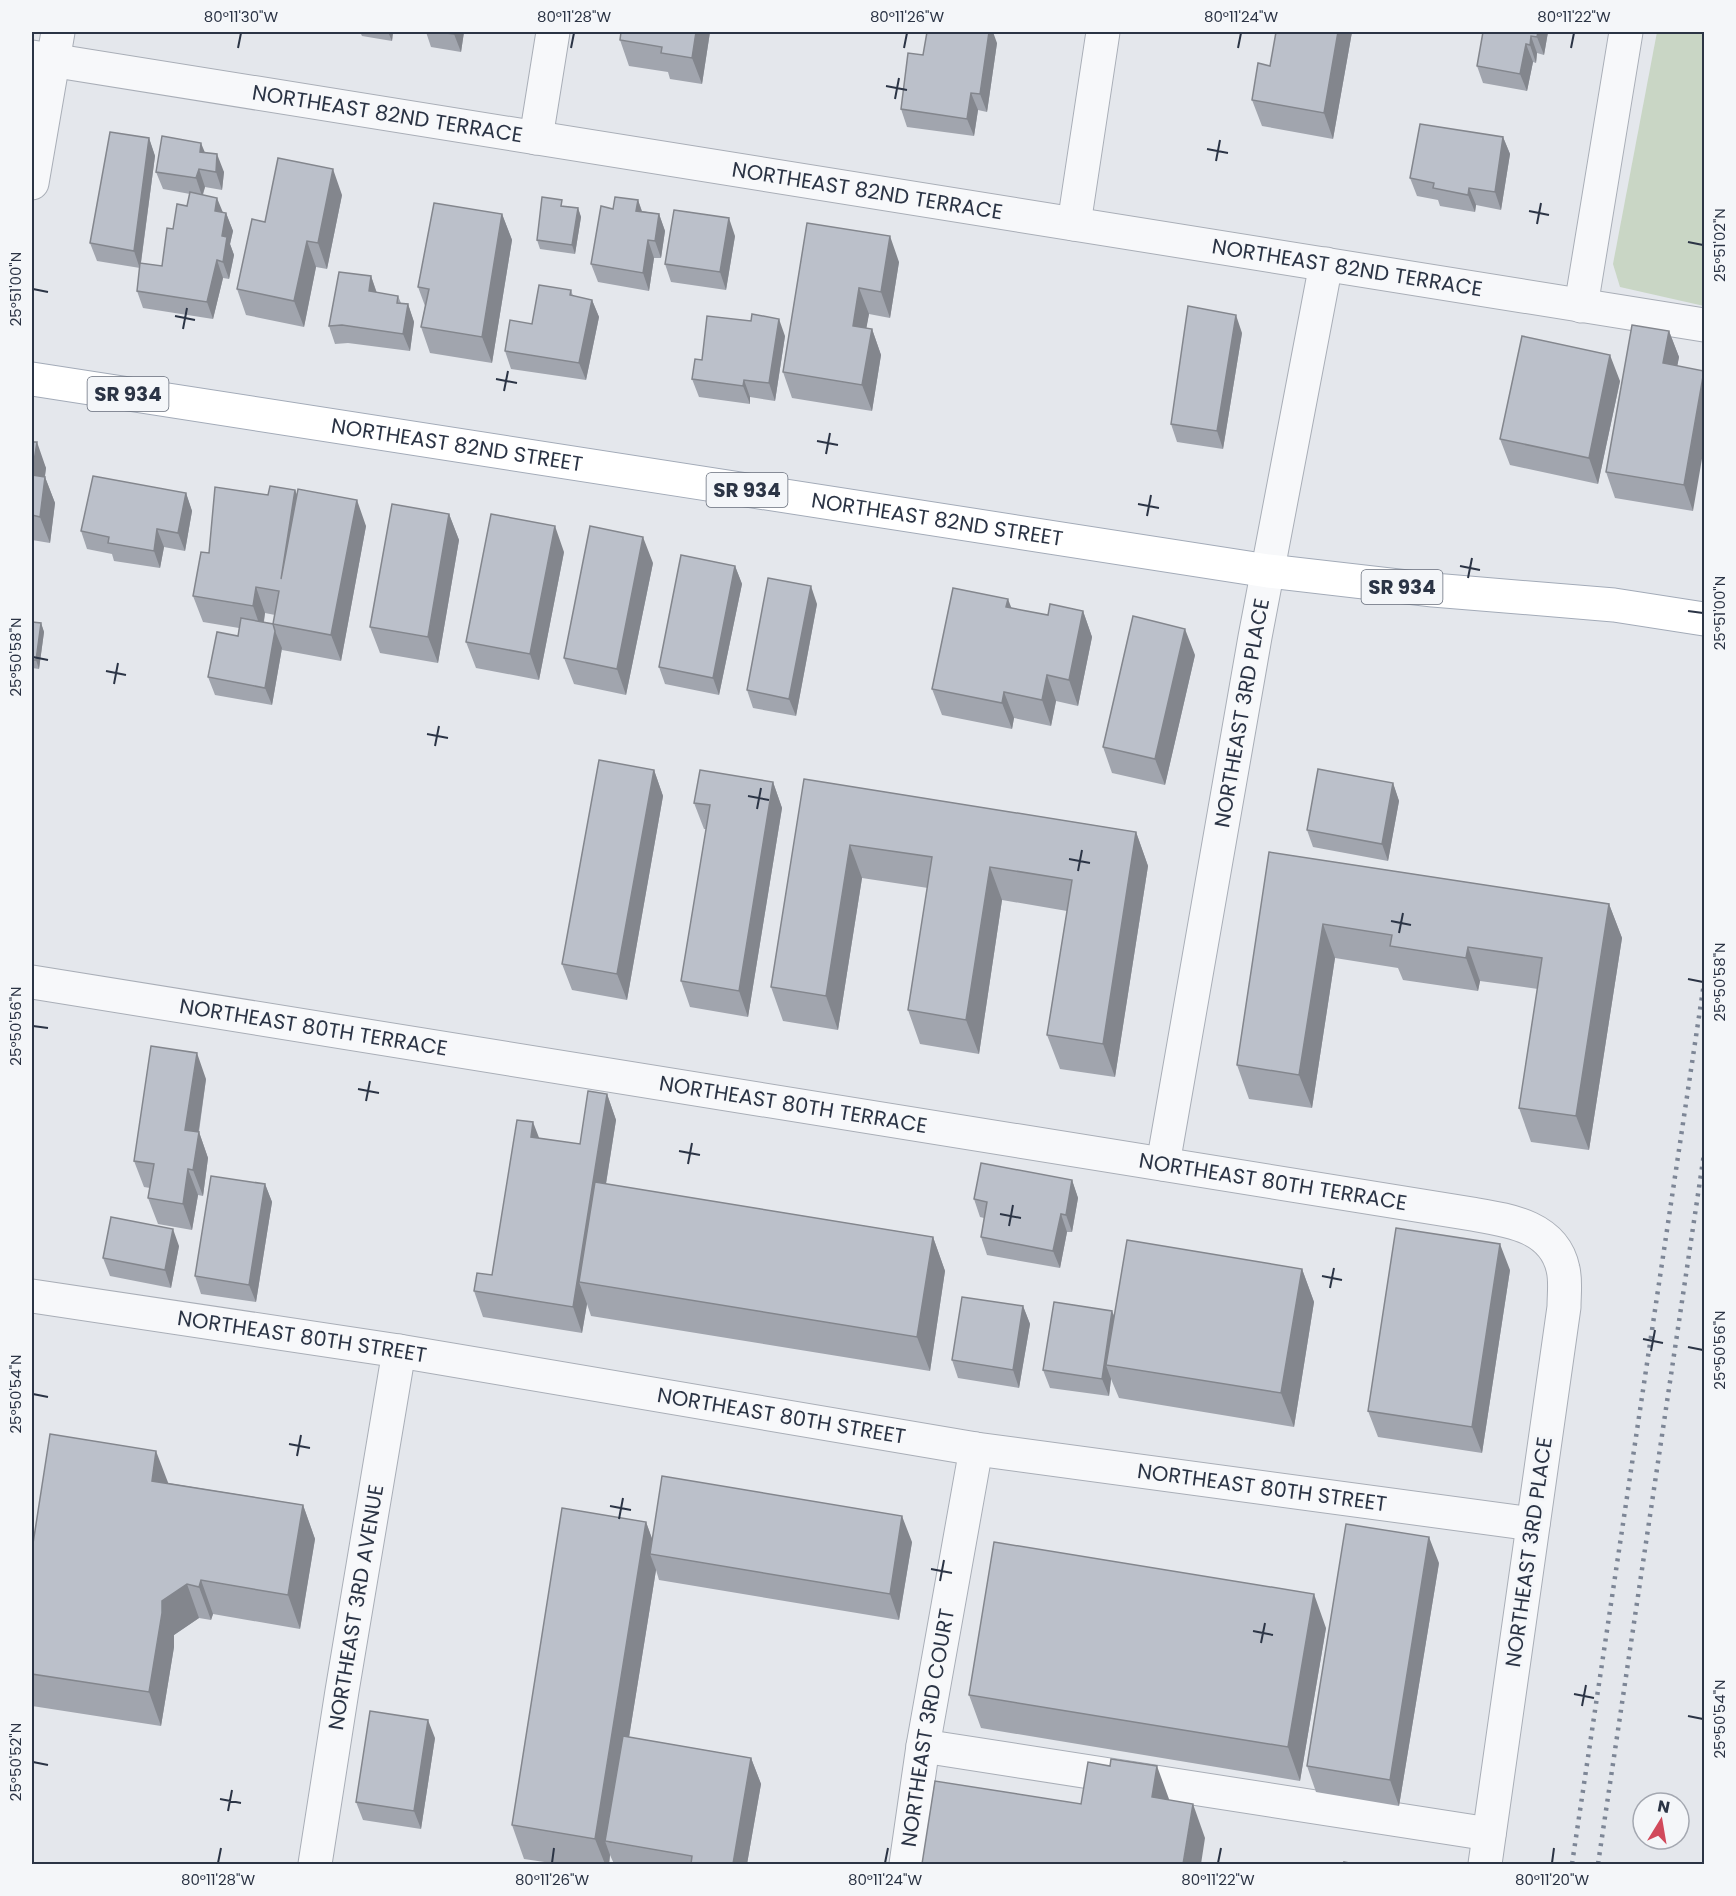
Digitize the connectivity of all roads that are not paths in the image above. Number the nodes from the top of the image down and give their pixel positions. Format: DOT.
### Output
graph roads {
  1 [pos="553,32"];
  2 [pos="1103,32"];
  3 [pos="1626,32"];
  4 [pos="47,50"];
  5 [pos="536,138"];
  6 [pos="32,183"];
  7 [pos="1074,224"];
  8 [pos="1326,264"];
  9 [pos="1581,306"];
  10 [pos="1704,325"];
  11 [pos="32,379"];
  12 [pos="1268,571"];
  13 [pos="1704,619"];
  14 [pos="32,982"];
  15 [pos="1163,1164"];
  16 [pos="1550,1242"];
  17 [pos="32,1296"];
  18 [pos="399,1351"];
  19 [pos="976,1449"];
  20 [pos="1533,1524"];
  21 [pos="923,1746"];
  22 [pos="1487,1850"];
  23 [pos="315,1864"];
  24 [pos="906,1864"];
  1 -- 5 [label="street"];
  2 -- 7 [label="street"];
  3 -- 9 [label="street"];
  4 -- 5 [label="street, NORTHEAST 82ND TERRACE"];
  4 -- 6 [label="street"];
  5 -- 7 [label="street, NORTHEAST 82ND TERRACE"];
  7 -- 8 [label="street, NORTHEAST 82ND TERRACE"];
  8 -- 9 [label="street, NORTHEAST 82ND TERRACE"];
  8 -- 12 [label="street, NORTHEAST 3RD PLACE"];
  9 -- 10 [label="street, NORTHEAST 82ND TERRACE"];
  11 -- 12 [label="main road, NORTHEAST 82ND STREET / SR 934"];
  12 -- 13 [label="main road, NORTHEAST 82ND STREET / SR 934"];
  12 -- 15 [label="street, NORTHEAST 3RD PLACE"];
  14 -- 15 [label="street, NORTHEAST 80TH TERRACE"];
  15 -- 16 [label="street, NORTHEAST 80TH TERRACE"];
  16 -- 20 [label="street, NORTHEAST 3RD PLACE"];
  17 -- 18 [label="street, NORTHEAST 80TH STREET"];
  18 -- 19 [label="street, NORTHEAST 80TH STREET"];
  18 -- 23 [label="street, NORTHEAST 3RD AVENUE"];
  19 -- 20 [label="street, NORTHEAST 80TH STREET"];
  19 -- 21 [label="street, NORTHEAST 3RD COURT"];
  20 -- 22 [label="street, NORTHEAST 3RD PLACE"];
  21 -- 22 [label="street"];
  21 -- 24 [label="street, NORTHEAST 3RD COURT"];
}
